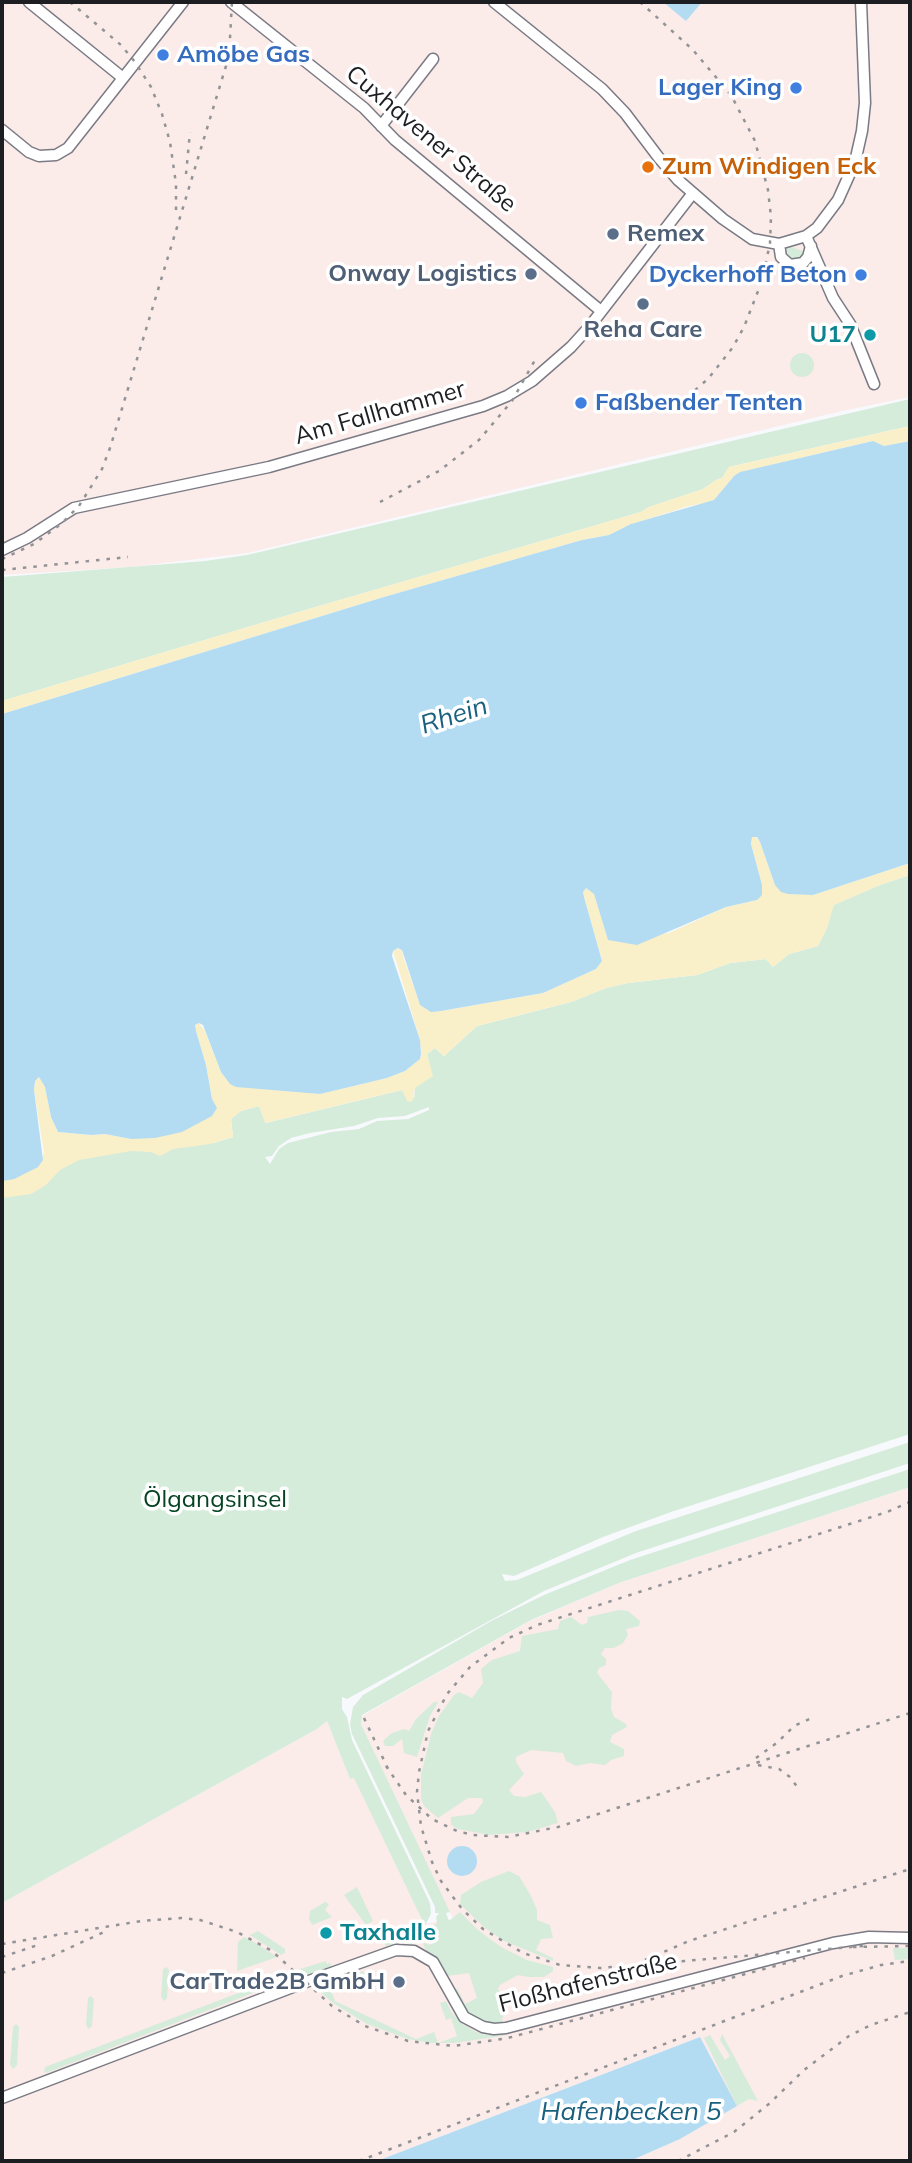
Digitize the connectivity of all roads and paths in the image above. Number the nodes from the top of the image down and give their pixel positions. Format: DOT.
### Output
graph roads {
  1 [pos="29,2"];
  2 [pos="183,2"];
  3 [pos="231,2"];
  4 [pos="495,2"];
  5 [pos="861,2"];
  6 [pos="433,59"];
  7 [pos="123,78"];
  8 [pos="381,126"];
  9 [pos="2,130"];
  10 [pos="693,193"];
  11 [pos="806,236"];
  12 [pos="779,244"];
  13 [pos="811,246"];
  14 [pos="601,311"];
  15 [pos="874,384"];
  16 [pos="2,550"];
  17 [pos="910,1938"];
  18 [pos="2,2098"];
  1 -- 7 [label="street"];
  2 -- 7 [label="street"];
  3 -- 8 [label="street, Cuxhavener Straße"];
  4 -- 10 [label="street"];
  5 -- 11 [label="street"];
  6 -- 8 [label="street"];
  7 -- 9 [label="street"];
  8 -- 14 [label="street, Cuxhavener Straße"];
  10 -- 12 [label="street"];
  10 -- 14 [label="street, Am Fallhammer"];
  11 -- 12 [label="street"];
  11 -- 13 [label="street"];
  12 -- 13 [label="street"];
  13 -- 15 [label="street"];
  14 -- 16 [label="street, Am Fallhammer"];
  17 -- 18 [label="street, Floßhafenstraße"];
}
